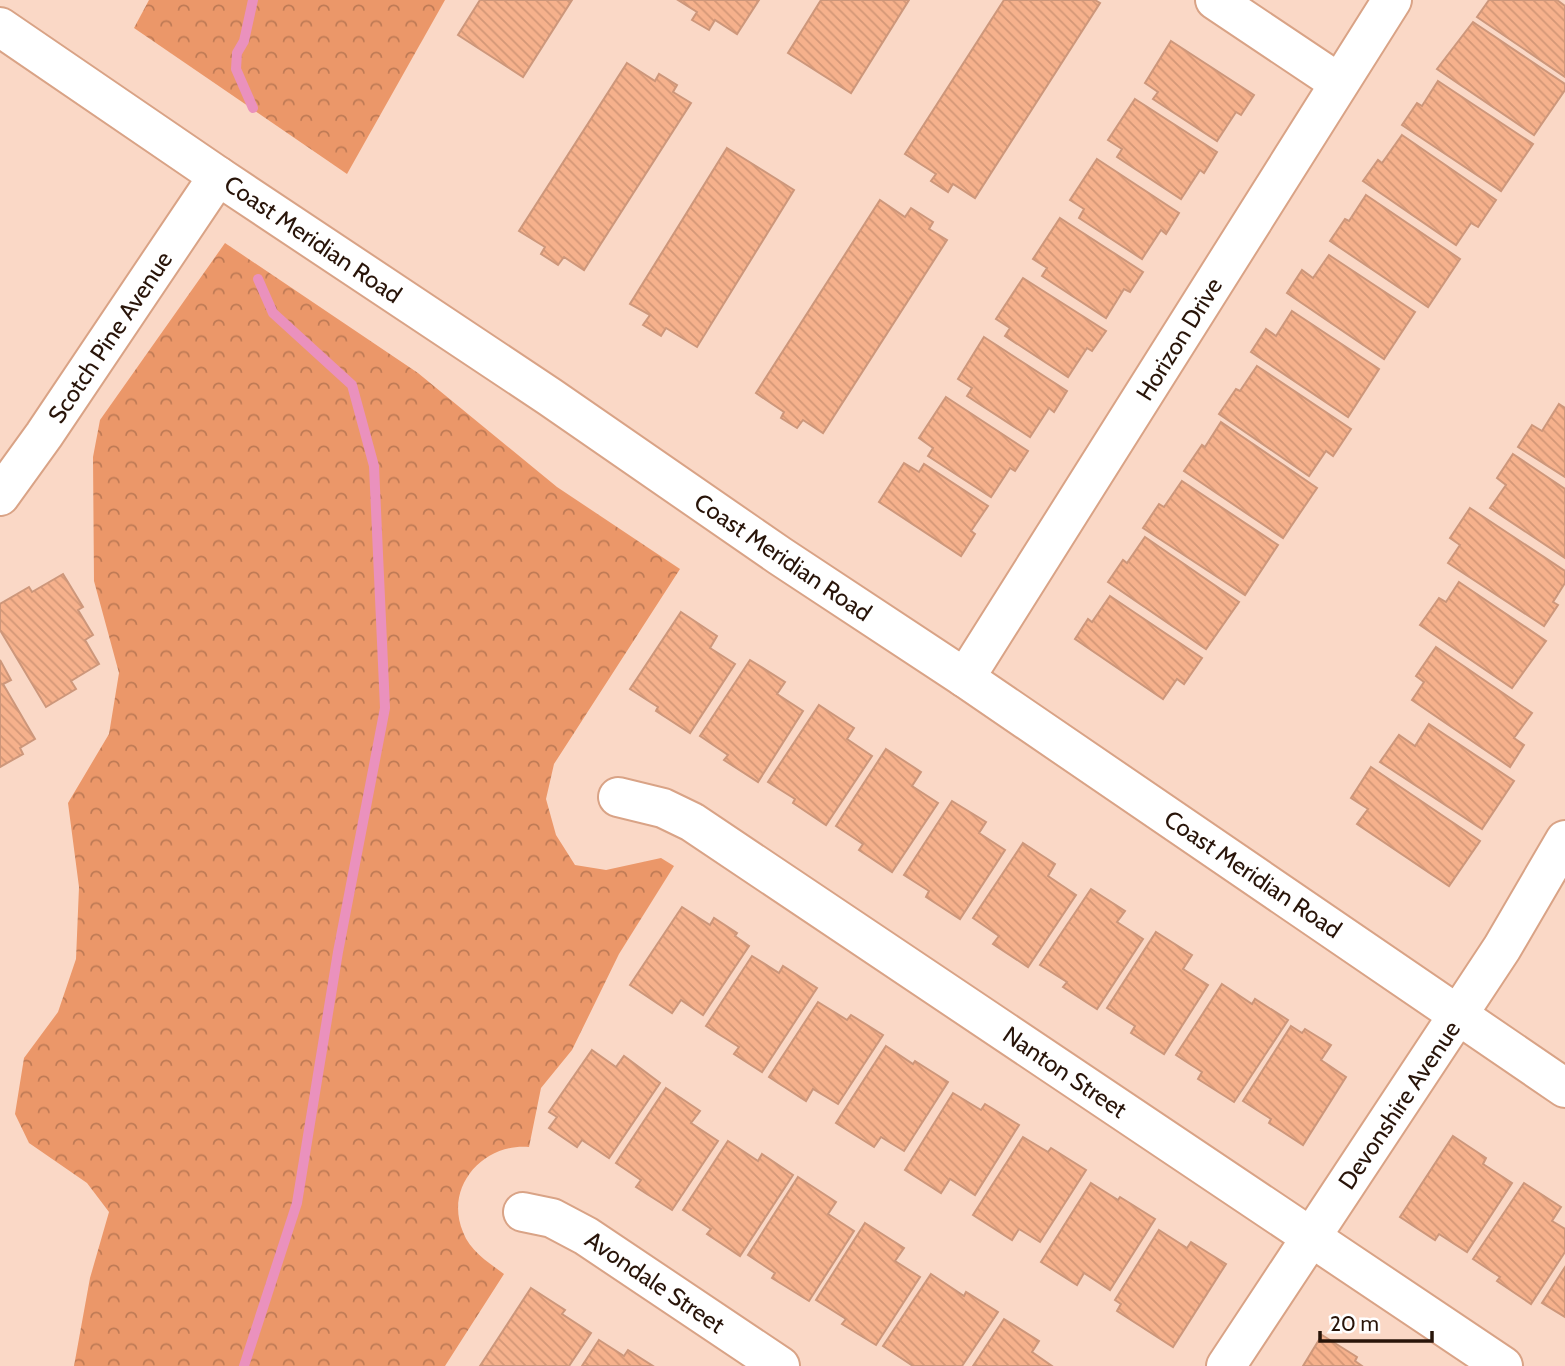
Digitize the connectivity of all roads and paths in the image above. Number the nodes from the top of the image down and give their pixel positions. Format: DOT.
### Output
graph roads {
  1 [pos="1215,0"];
  2 [pos="1392,0"];
  3 [pos="0,27"];
  4 [pos="1339,83"];
  5 [pos="218,177"];
  6 [pos="0,496"];
  7 [pos="965,678"];
  8 [pos="618,797"];
  9 [pos="1565,840"];
  10 [pos="1459,1014"];
  11 [pos="1565,1088"];
  12 [pos="523,1212"];
  13 [pos="1310,1238"];
  14 [pos="780,1366"];
  15 [pos="1226,1366"];
  16 [pos="1503,1366"];
  1 -- 4 [label="street"];
  2 -- 4 [label="street, Horizon Drive"];
  3 -- 5 [label="street, Coast Meridian Road"];
  4 -- 7 [label="street, Horizon Drive"];
  5 -- 6 [label="street, Scotch Pine Avenue"];
  5 -- 7 [label="street, Coast Meridian Road"];
  7 -- 10 [label="street, Coast Meridian Road"];
  8 -- 13 [label="street, Nanton Street"];
  9 -- 10 [label="street, Devonshire Avenue"];
  10 -- 11 [label="street, Coast Meridian Road"];
  10 -- 13 [label="street, Devonshire Avenue"];
  12 -- 14 [label="street, Avondale Street"];
  13 -- 15 [label="street, Devonshire Avenue"];
  13 -- 16 [label="street, Nanton Street"];
}
